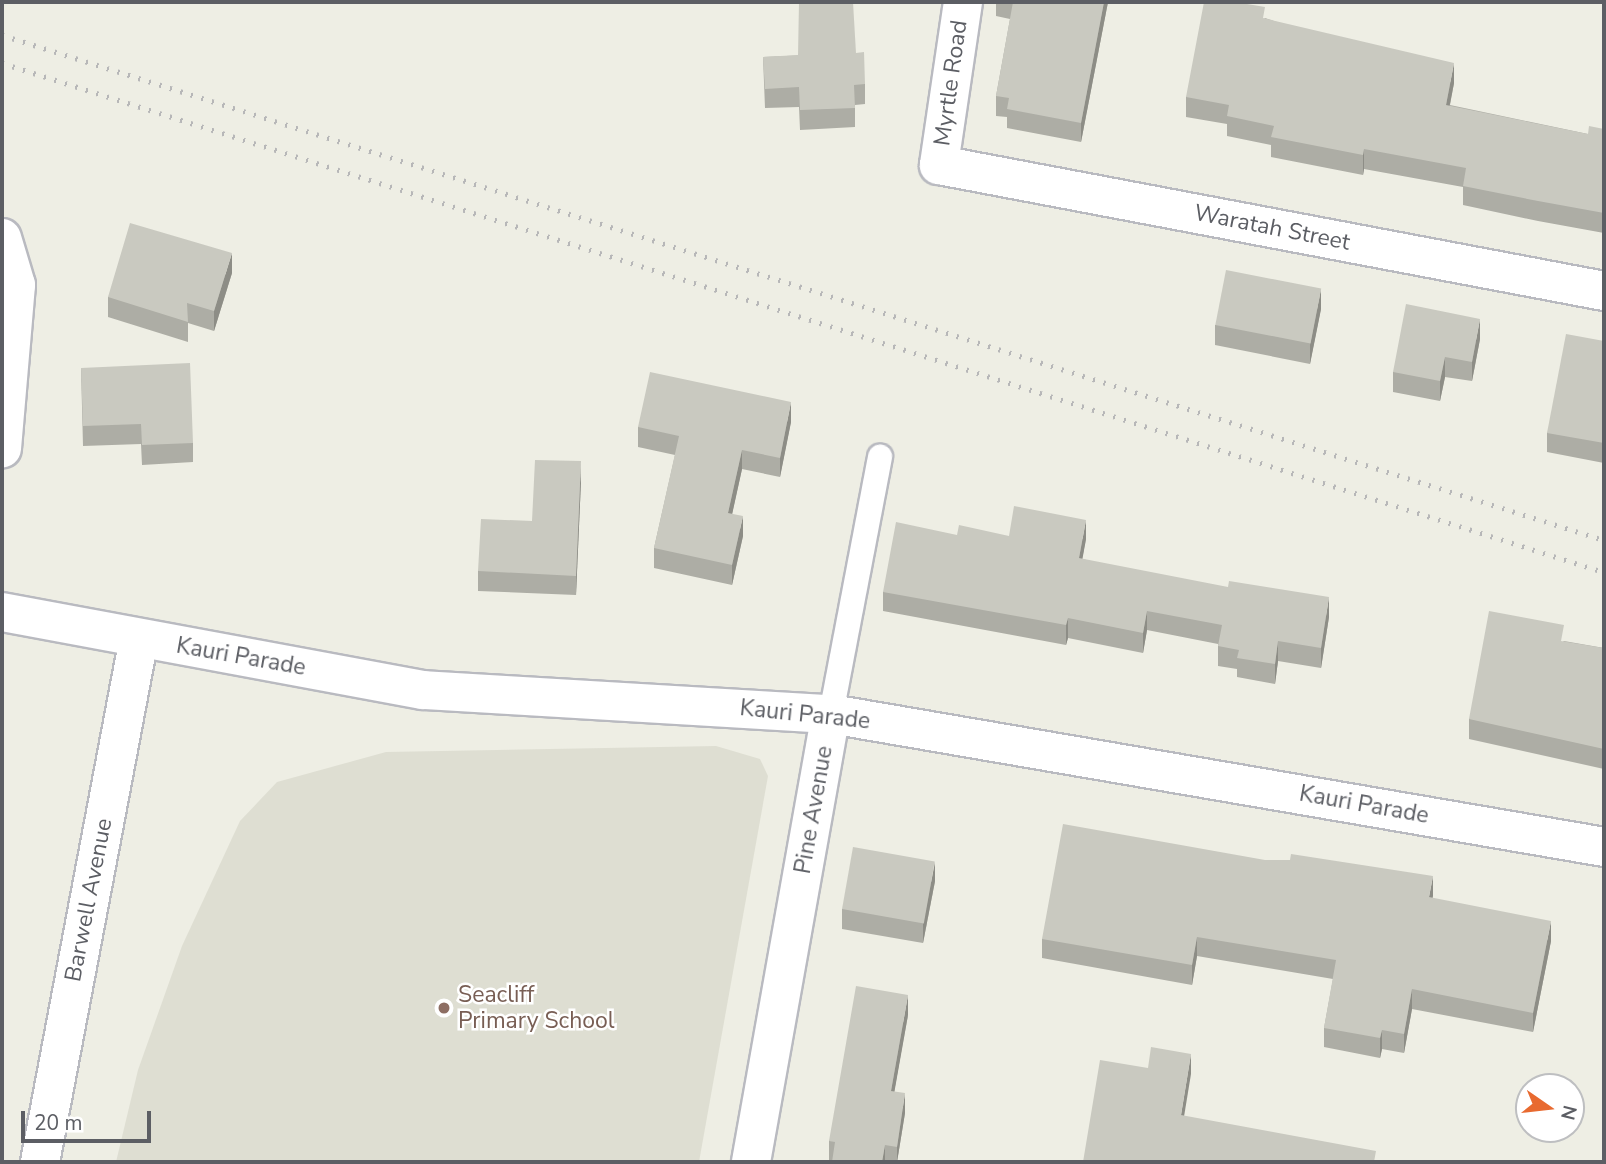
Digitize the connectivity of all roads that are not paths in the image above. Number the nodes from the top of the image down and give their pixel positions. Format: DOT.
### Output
graph roads {
  1 [pos="963,2"];
  2 [pos="939,165"];
  3 [pos="2,238"];
  4 [pos="1604,291"];
  5 [pos="2,448"];
  6 [pos="880,457"];
  7 [pos="2,612"];
  8 [pos="139,638"];
  9 [pos="831,713"];
  10 [pos="1604,847"];
  11 [pos="40,1162"];
  12 [pos="751,1162"];
  1 -- 2 [label="street, Myrtle Road"];
  2 -- 4 [label="street, Waratah Street"];
  3 -- 5 [label="street"];
  6 -- 9 [label="lane, Pine Avenue"];
  7 -- 8 [label="street, Kauri Parade"];
  8 -- 9 [label="street, Kauri Parade"];
  8 -- 11 [label="street, Barwell Avenue"];
  9 -- 10 [label="street, Kauri Parade"];
  9 -- 12 [label="street, Pine Avenue"];
}
